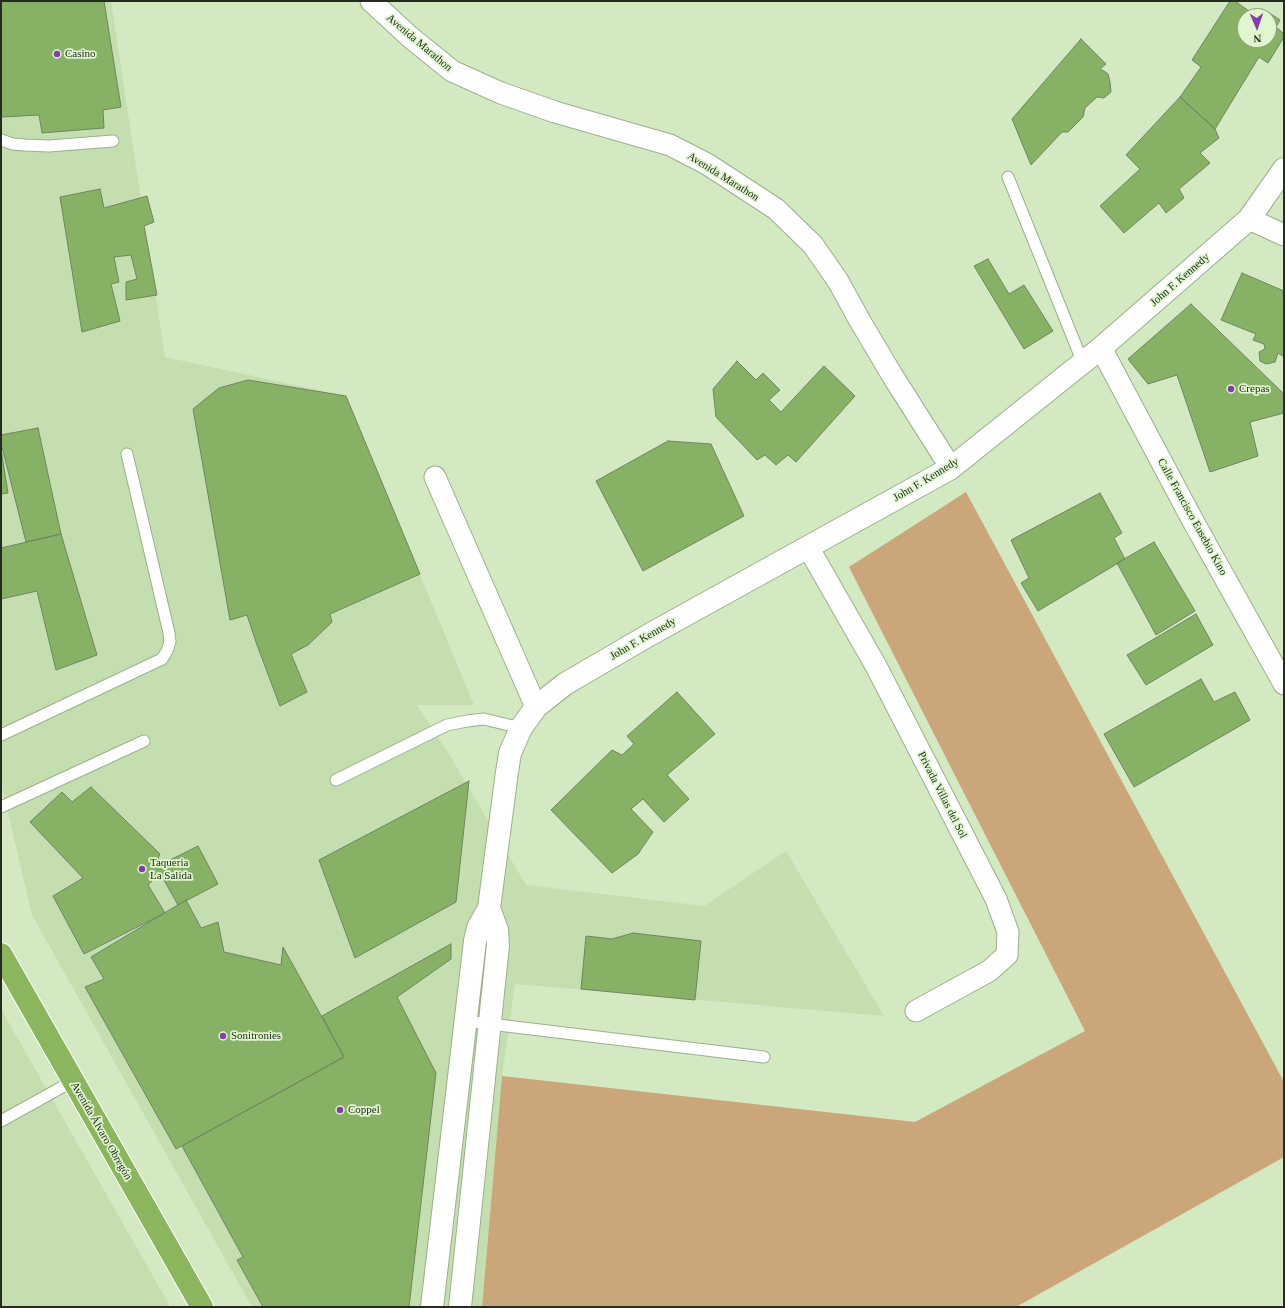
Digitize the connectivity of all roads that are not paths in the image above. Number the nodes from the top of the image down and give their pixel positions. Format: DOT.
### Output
graph roads {
  1 [pos="371,1"];
  2 [pos="1,140"];
  3 [pos="113,142"];
  4 [pos="1284,169"];
  5 [pos="1008,177"];
  6 [pos="1250,219"];
  7 [pos="1284,235"];
  8 [pos="1101,348"];
  9 [pos="1083,363"];
  10 [pos="127,454"];
  11 [pos="951,468"];
  12 [pos="435,477"];
  13 [pos="808,547"];
  14 [pos="1284,684"];
  15 [pos="536,707"];
  16 [pos="521,728"];
  17 [pos="1,735"];
  18 [pos="144,741"];
  19 [pos="336,780"];
  20 [pos="1,807"];
  21 [pos="489,908"];
  22 [pos="1,954"];
  23 [pos="1,969"];
  24 [pos="22,992"];
  25 [pos="916,1011"];
  26 [pos="465,1021"];
  27 [pos="489,1024"];
  28 [pos="764,1057"];
  29 [pos="73,1081"];
  30 [pos="1,1121"];
  31 [pos="202,1307"];
  32 [pos="432,1307"];
  33 [pos="460,1307"];
  1 -- 11 [label="street, Avenida Marathon"];
  2 -- 3 [label="lane"];
  4 -- 6 [label="street, John F. Kennedy"];
  5 -- 9 [label="lane"];
  6 -- 7 [label="street"];
  6 -- 8 [label="street, John F. Kennedy"];
  8 -- 9 [label="street, John F. Kennedy"];
  8 -- 14 [label="street, Calle Francisco Eusebio Kino"];
  9 -- 11 [label="street, John F. Kennedy"];
  10 -- 17 [label="lane"];
  11 -- 13 [label="street, John F. Kennedy"];
  12 -- 15 [label="street"];
  13 -- 15 [label="street, John F. Kennedy"];
  13 -- 25 [label="street, Privada Villas del Sol"];
  15 -- 16 [label="street, John F. Kennedy"];
  16 -- 19 [label="lane"];
  16 -- 21 [label="street, John F. Kennedy"];
  18 -- 20 [label="lane"];
  21 -- 26 [label="street"];
  21 -- 27 [label="street"];
  22 -- 24 [label="highway, Avenida Álvaro Obregón"];
  23 -- 24 [label="highway"];
  24 -- 29 [label="highway, Avenida Álvaro Obregón"];
  26 -- 27 [label="lane"];
  26 -- 32 [label="street"];
  27 -- 28 [label="lane"];
  27 -- 33 [label="street"];
  29 -- 30 [label="lane"];
  29 -- 31 [label="highway, Avenida Álvaro Obregón"];
}
